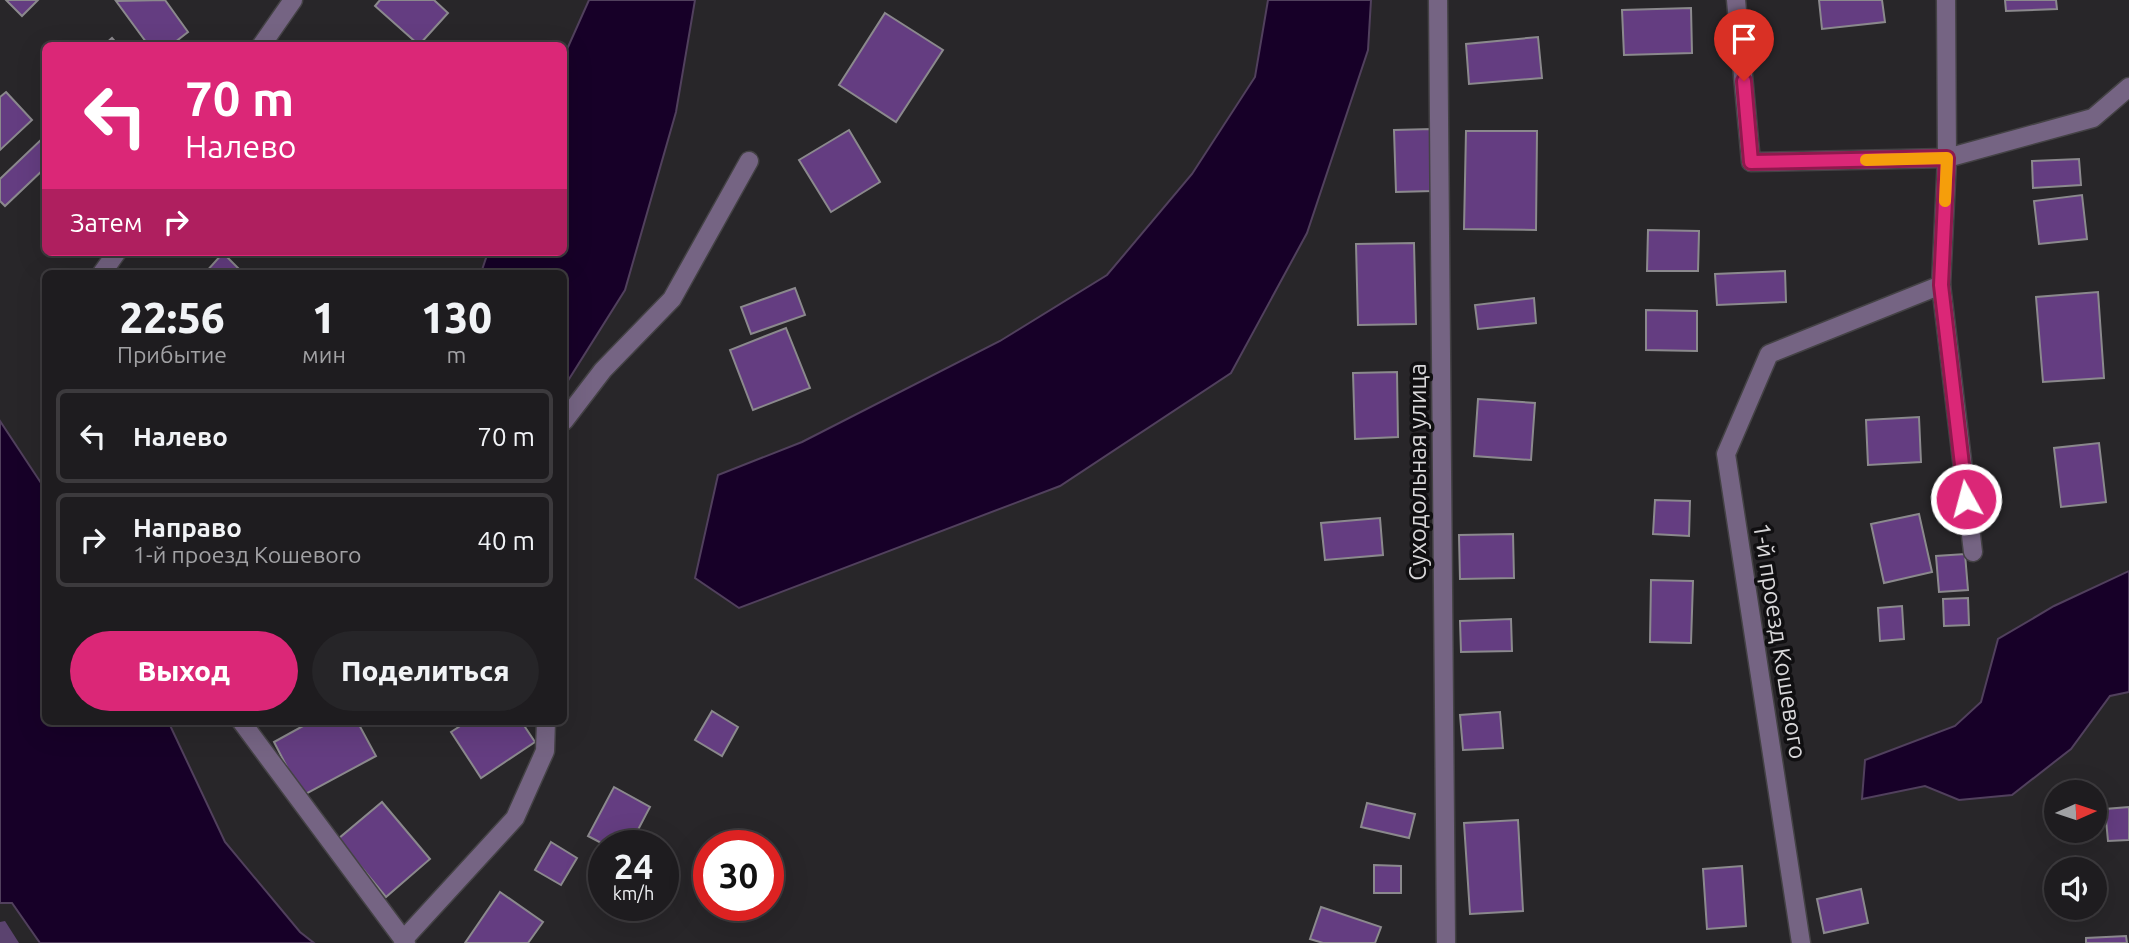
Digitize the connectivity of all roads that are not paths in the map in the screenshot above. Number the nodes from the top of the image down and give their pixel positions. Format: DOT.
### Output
graph roads {
  1 [pos="293,0"];
  2 [pos="1438,0"];
  3 [pos="1736,0"];
  4 [pos="1946,0"];
  5 [pos="264,42"];
  6 [pos="2129,87"];
  7 [pos="1947,158"];
  8 [pos="749,161"];
  9 [pos="1941,285"];
  10 [pos="567,417"];
  11 [pos="1973,552"];
  12 [pos="244,725"];
  13 [pos="546,725"];
  14 [pos="404,942"];
  15 [pos="1446,943"];
  16 [pos="1801,943"];
  1 -- 5 [label="street"];
  2 -- 15 [label="street, Суходольная улица"];
  3 -- 7 [label="street"];
  4 -- 7 [label="street"];
  6 -- 7 [label="street"];
  7 -- 9 [label="street"];
  8 -- 10 [label="street"];
  9 -- 11 [label="street"];
  9 -- 16 [label="street, 1-й проезд Кошевого"];
  12 -- 14 [label="street"];
  13 -- 14 [label="street"];
}
